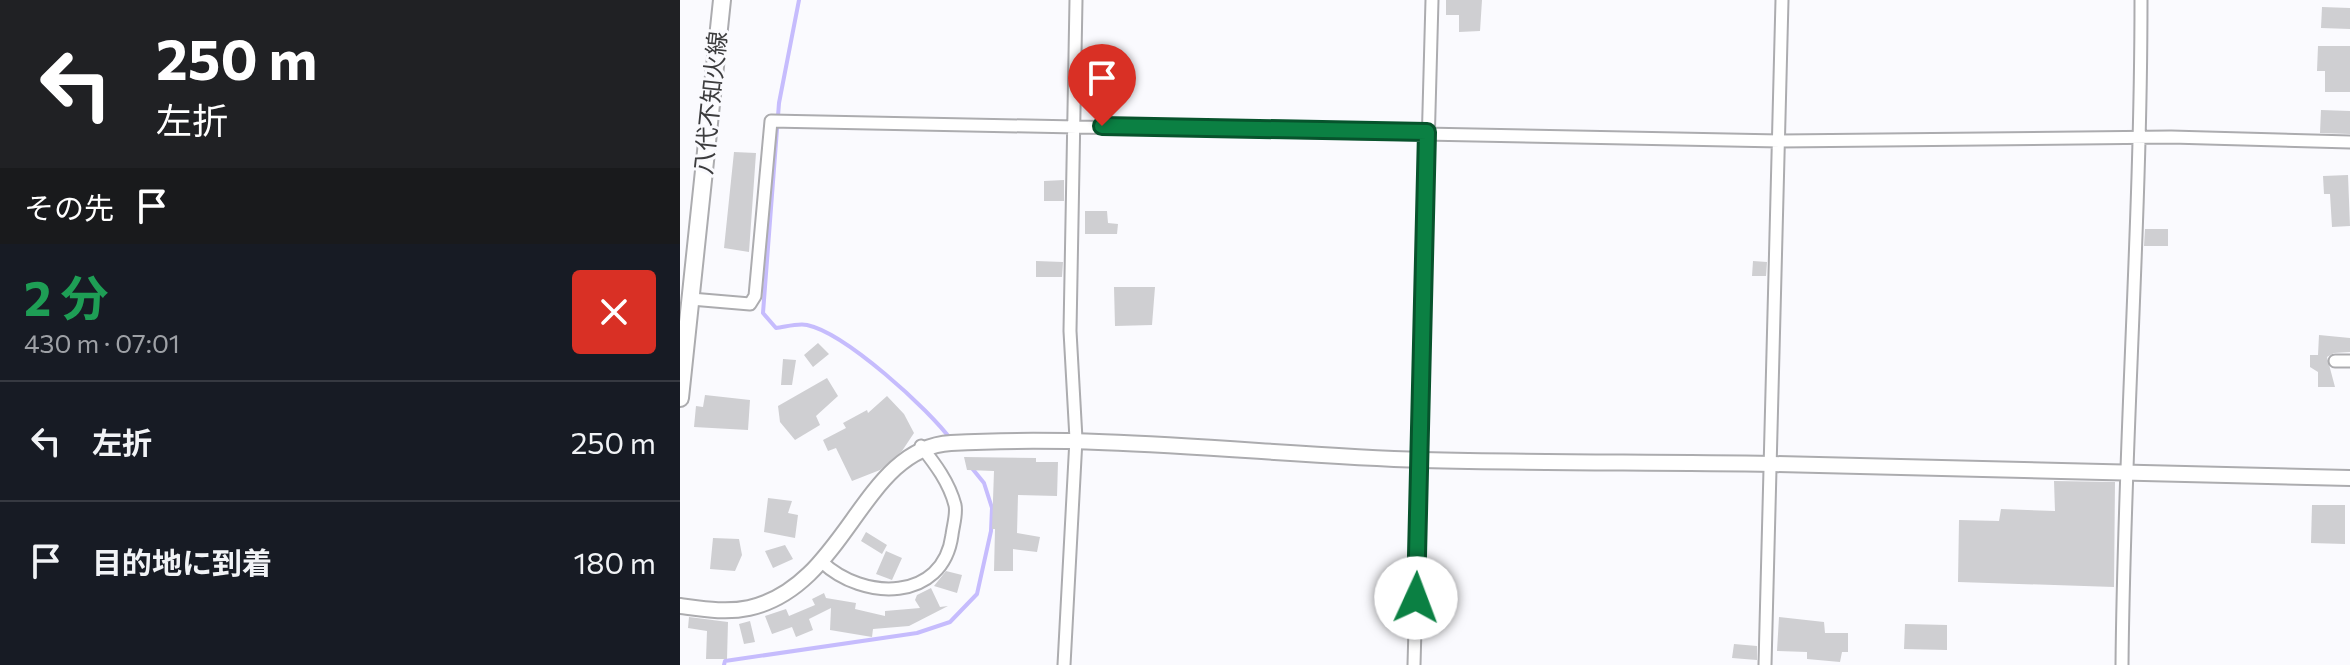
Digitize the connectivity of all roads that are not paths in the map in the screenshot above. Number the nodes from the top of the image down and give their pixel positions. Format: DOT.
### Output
graph roads {
  1 [pos="722,0"];
  2 [pos="1076,0"];
  3 [pos="1432,0"];
  4 [pos="1782,0"];
  5 [pos="2141,0"];
  6 [pos="1072,125"];
  7 [pos="1427,132"];
  8 [pos="2141,137"];
  9 [pos="1780,141"];
  10 [pos="2350,142"];
  11 [pos="691,299"];
  12 [pos="2335,361"];
  13 [pos="2350,361"];
  14 [pos="680,398"];
  15 [pos="1076,439"];
  16 [pos="933,445"];
  17 [pos="1421,460"];
  18 [pos="1770,464"];
  19 [pos="2124,474"];
  20 [pos="2350,478"];
  21 [pos="822,562"];
  22 [pos="680,606"];
  23 [pos="1064,665"];
  24 [pos="1414,665"];
  25 [pos="1765,665"];
  26 [pos="2122,665"];
  1 -- 11 [label="main road, 八代不知火線"];
  2 -- 6 [label="street"];
  3 -- 7 [label="street"];
  4 -- 9 [label="street"];
  5 -- 8 [label="street"];
  6 -- 7 [label="street"];
  6 -- 11 [label="street"];
  6 -- 15 [label="street"];
  7 -- 9 [label="street"];
  7 -- 17 [label="street"];
  8 -- 9 [label="street"];
  8 -- 10 [label="street"];
  8 -- 19 [label="street"];
  9 -- 18 [label="street"];
  11 -- 14 [label="main road, 八代不知火線"];
  12 -- 13 [label="street"];
  15 -- 16 [label="street"];
  15 -- 17 [label="street"];
  15 -- 23 [label="street"];
  16 -- 21 [label="street"];
  16 -- 21 [label="street"];
  17 -- 18 [label="street"];
  17 -- 24 [label="street"];
  18 -- 19 [label="street"];
  18 -- 25 [label="street"];
  19 -- 20 [label="street"];
  19 -- 26 [label="street"];
  21 -- 22 [label="street"];
}
